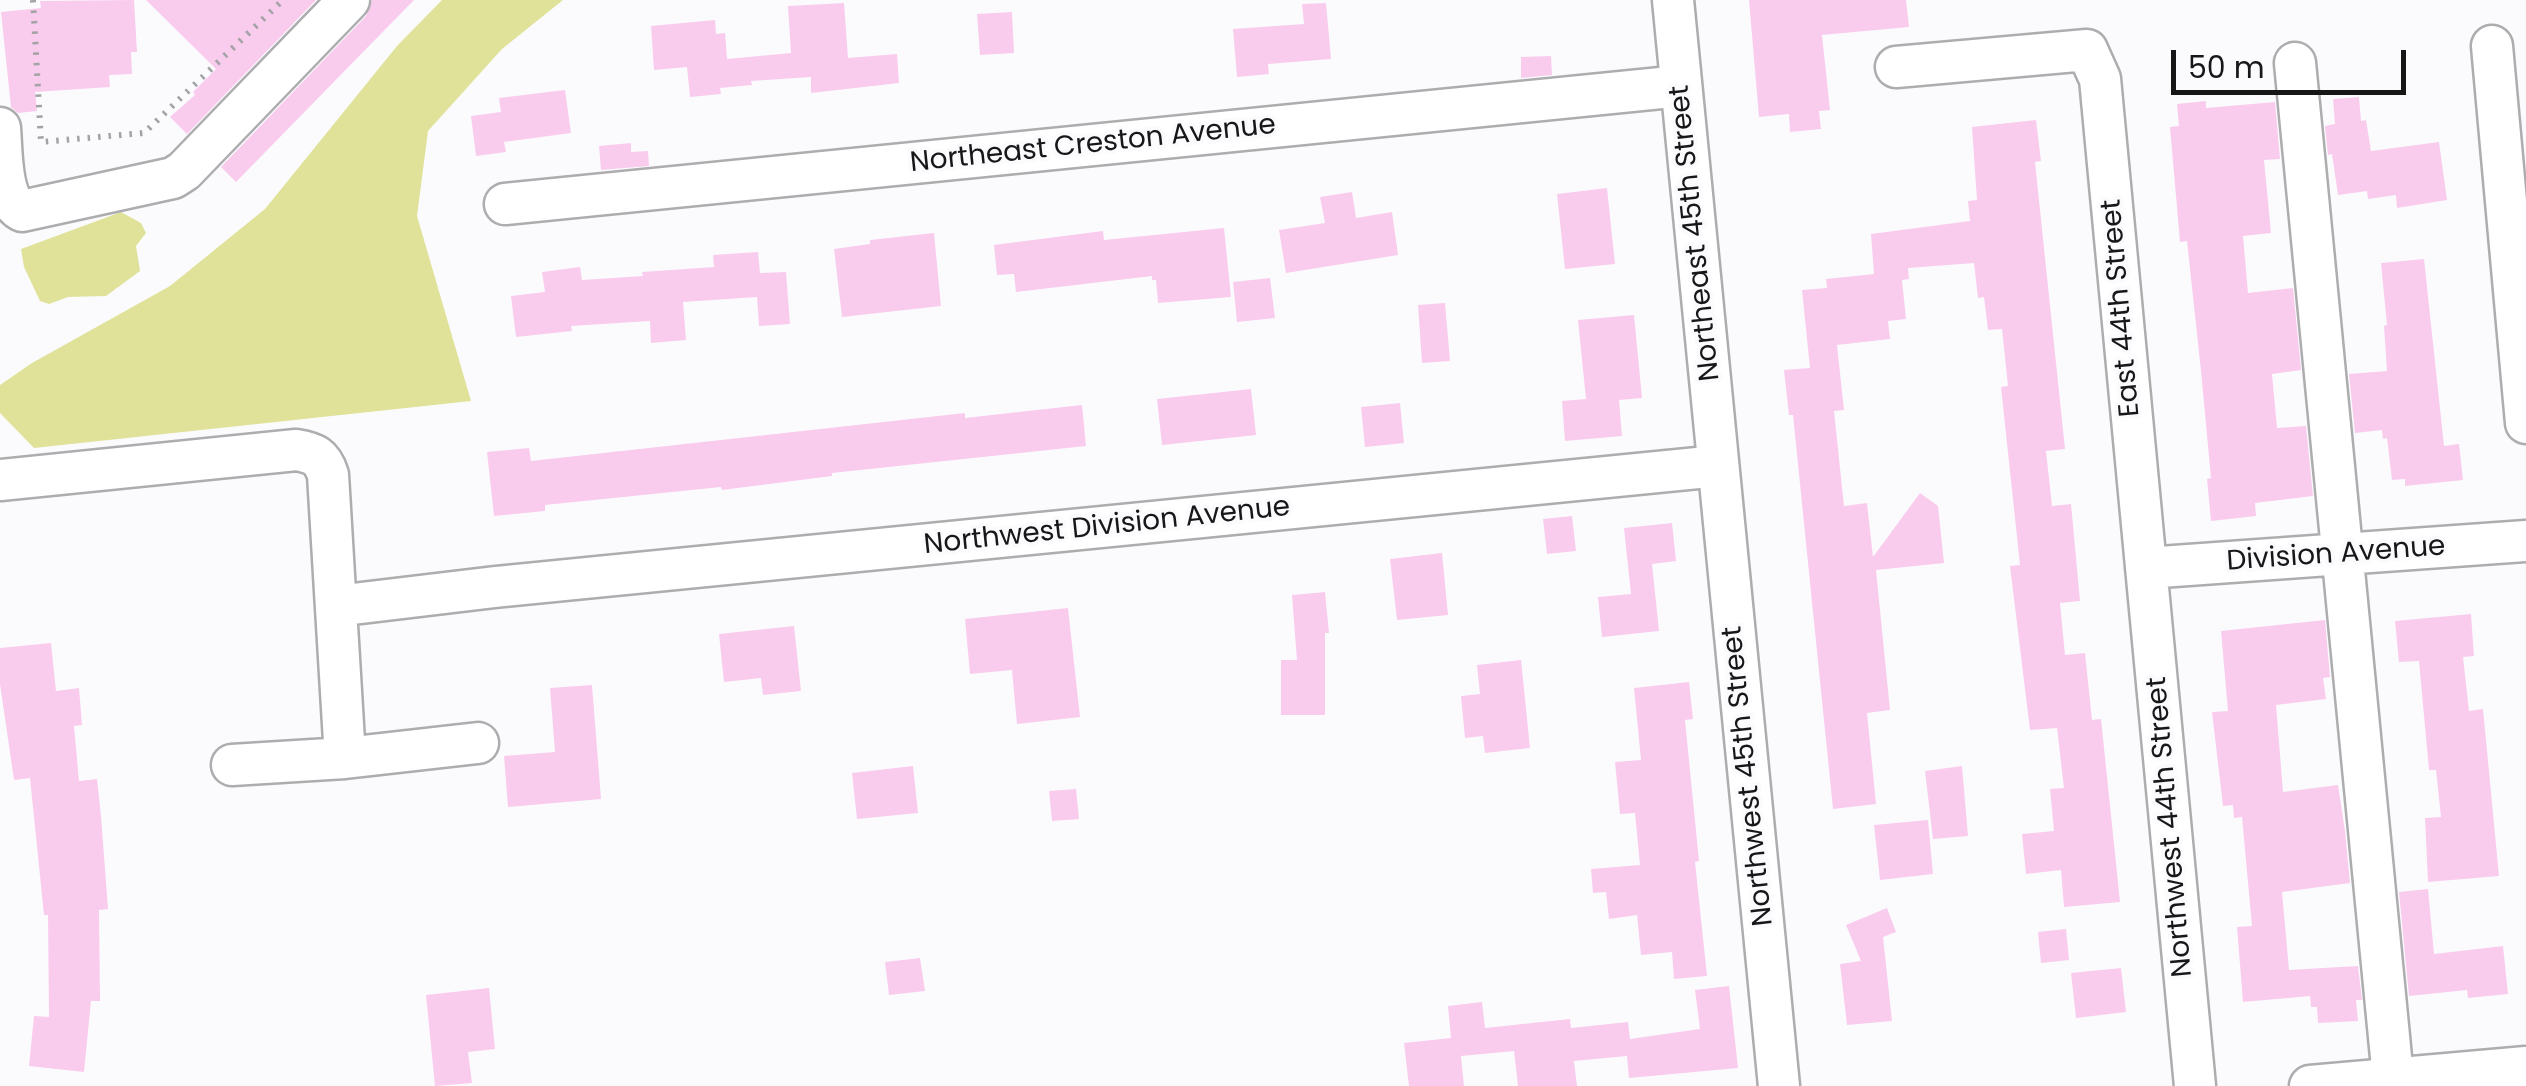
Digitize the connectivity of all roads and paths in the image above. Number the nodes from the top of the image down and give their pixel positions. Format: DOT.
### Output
graph roads {
  1 [pos="33,0"];
  2 [pos="283,0"];
  3 [pos="349,0"];
  4 [pos="1673,0"];
  5 [pos="2492,46"];
  6 [pos="2295,63"];
  7 [pos="1896,68"];
  8 [pos="1681,86"];
  9 [pos="0,128"];
  10 [pos="505,204"];
  11 [pos="2526,424"];
  12 [pos="1718,466"];
  13 [pos="0,480"];
  14 [pos="2526,542"];
  15 [pos="2340,554"];
  16 [pos="2146,568"];
  17 [pos="336,606"];
  18 [pos="478,742"];
  19 [pos="344,758"];
  20 [pos="232,766"];
  21 [pos="2526,1066"];
  22 [pos="2393,1078"];
  23 [pos="1779,1086"];
  24 [pos="2195,1086"];
  25 [pos="2310,1086"];
  1 -- 2 [label="path"];
  3 -- 9 [label="street"];
  4 -- 8 [label="street, Northeast 45th Street"];
  5 -- 11 [label="street"];
  6 -- 15 [label="street"];
  7 -- 16 [label="street, East 44th Street"];
  8 -- 10 [label="street, Northeast Creston Avenue"];
  8 -- 12 [label="street, Northeast 45th Street"];
  12 -- 17 [label="street, Northwest Division Avenue"];
  12 -- 23 [label="street, Northwest 45th Street"];
  13 -- 17 [label="street"];
  14 -- 15 [label="street, Division Avenue"];
  15 -- 16 [label="street, Division Avenue"];
  15 -- 22 [label="street"];
  16 -- 24 [label="street, Northwest 44th Street"];
  17 -- 19 [label="street"];
  18 -- 19 [label="street"];
  19 -- 20 [label="street"];
  21 -- 22 [label="street"];
  22 -- 25 [label="street"];
}
